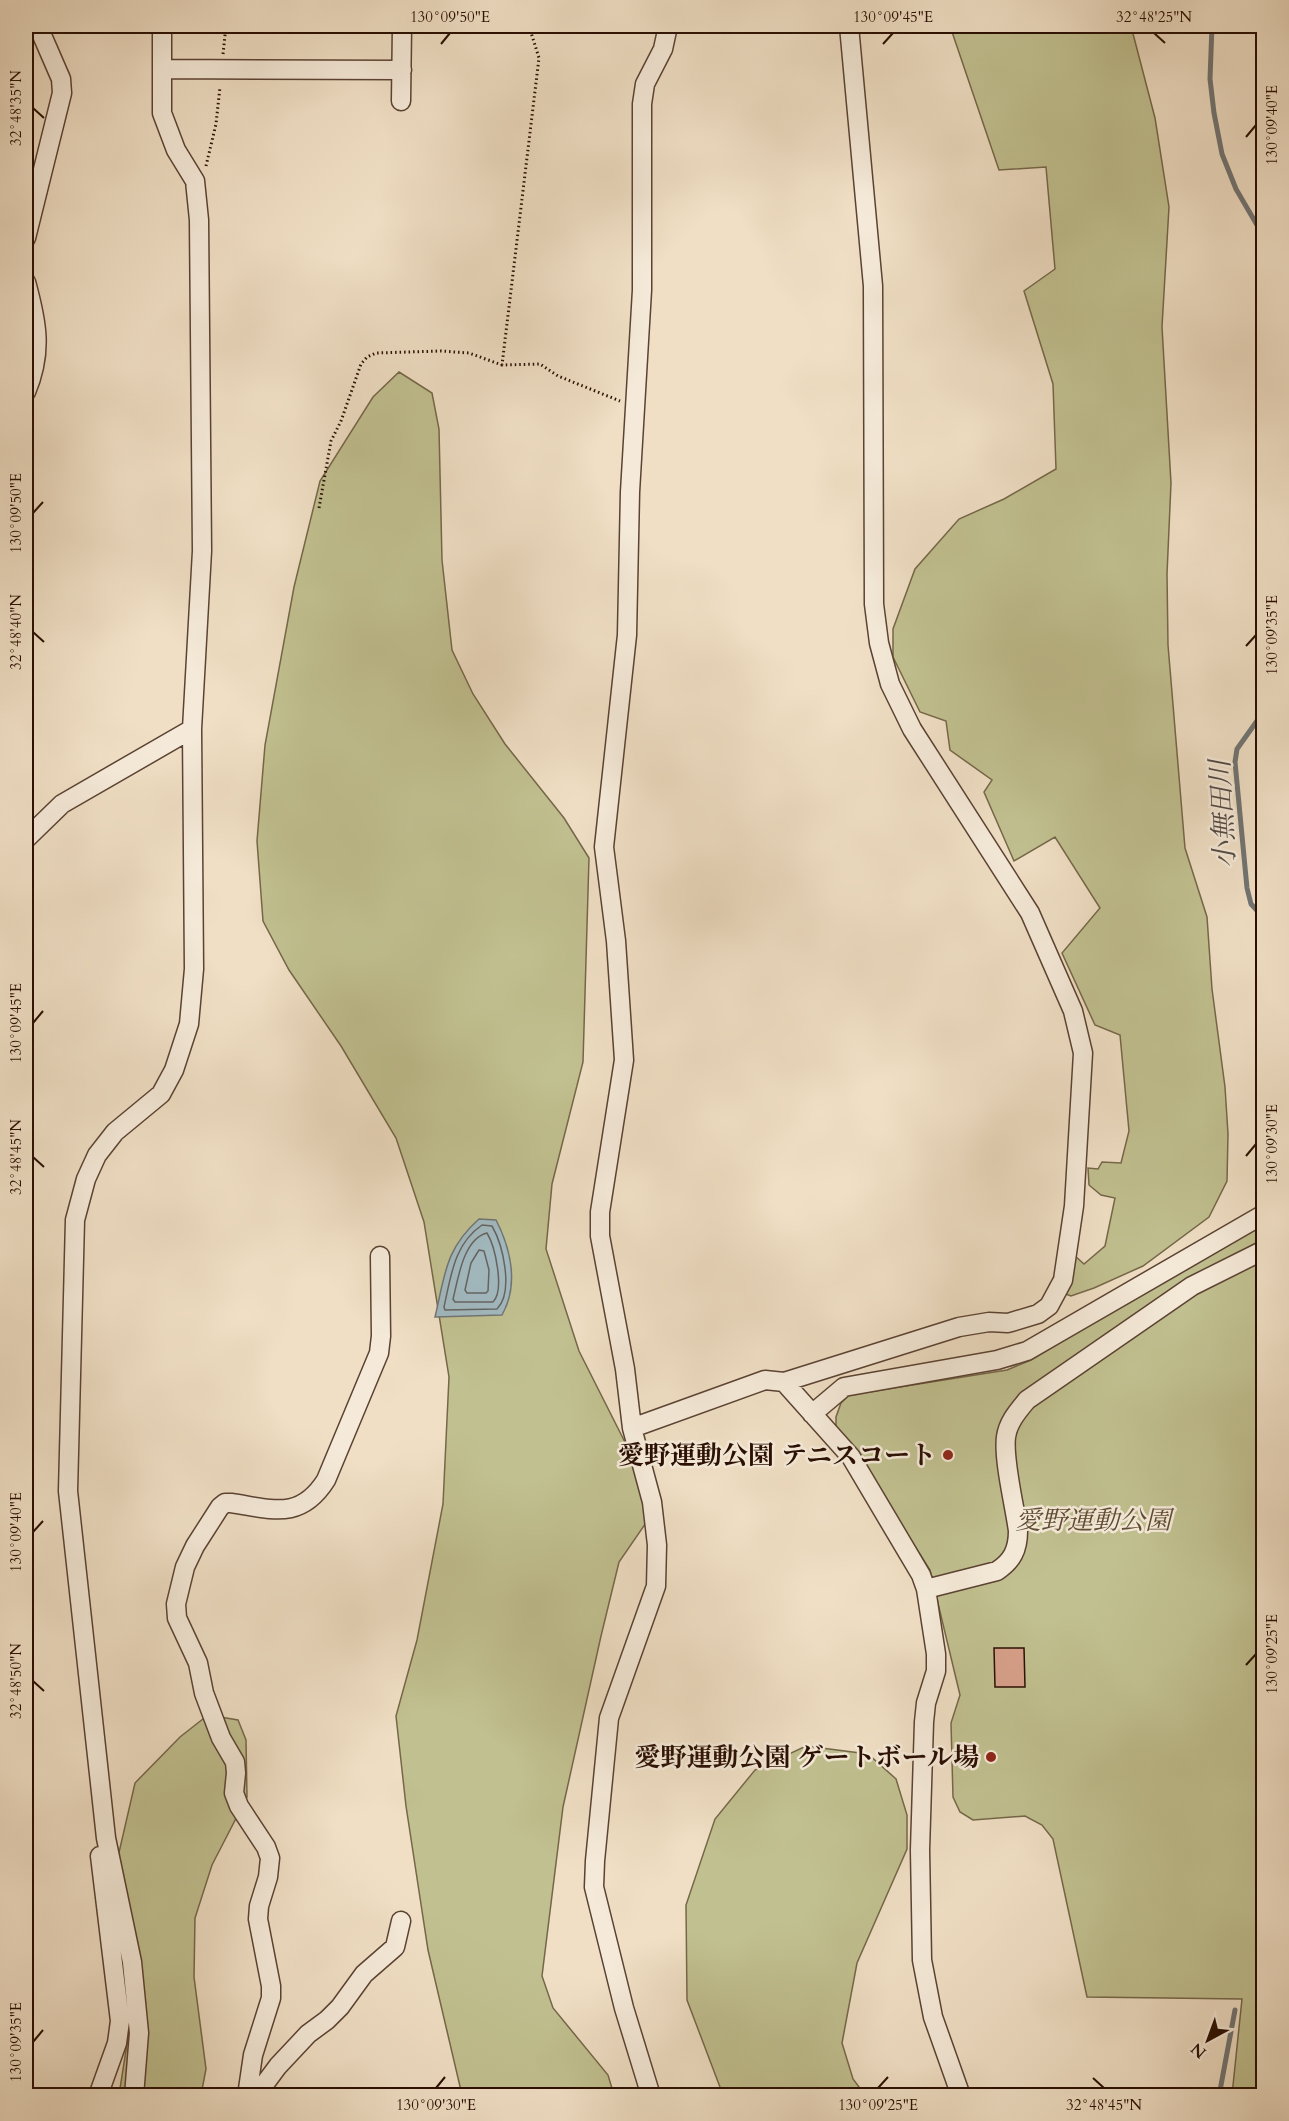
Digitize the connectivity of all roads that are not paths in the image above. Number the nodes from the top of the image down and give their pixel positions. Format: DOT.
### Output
graph roads {
  1 [pos="38,26"];
  2 [pos="162,26"];
  3 [pos="402,26"];
  4 [pos="668,26"];
  5 [pos="849,26"];
  6 [pos="162,69"];
  7 [pos="402,70"];
  8 [pos="401,101"];
  9 [pos="26,238"];
  10 [pos="26,282"];
  11 [pos="26,392"];
  12 [pos="192,729"];
  13 [pos="26,839"];
  14 [pos="1263,1214"];
  15 [pos="1263,1250"];
  16 [pos="380,1256"];
  17 [pos="784,1382"];
  18 [pos="812,1414"];
  19 [pos="632,1428"];
  20 [pos="926,1589"];
  21 [pos="106,1838"];
  22 [pos="402,1921"];
  23 [pos="252,2093"];
  24 [pos="98,2096"];
  25 [pos="134,2096"];
  26 [pos="651,2096"];
  27 [pos="961,2096"];
  1 -- 9 [label="street"];
  2 -- 6 [label="street"];
  3 -- 7 [label="street"];
  4 -- 19 [label="street"];
  5 -- 17 [label="street"];
  6 -- 7 [label="street"];
  6 -- 12 [label="street"];
  7 -- 8 [label="street"];
  10 -- 11 [label="street"];
  12 -- 13 [label="street"];
  12 -- 21 [label="street"];
  14 -- 18 [label="street"];
  15 -- 20 [label="street"];
  16 -- 23 [label="street"];
  17 -- 18 [label="street"];
  17 -- 19 [label="street"];
  18 -- 20 [label="street"];
  19 -- 26 [label="street"];
  20 -- 27 [label="street"];
  21 -- 24 [label="street"];
  21 -- 25 [label="street"];
  22 -- 23 [label="street"];
}
